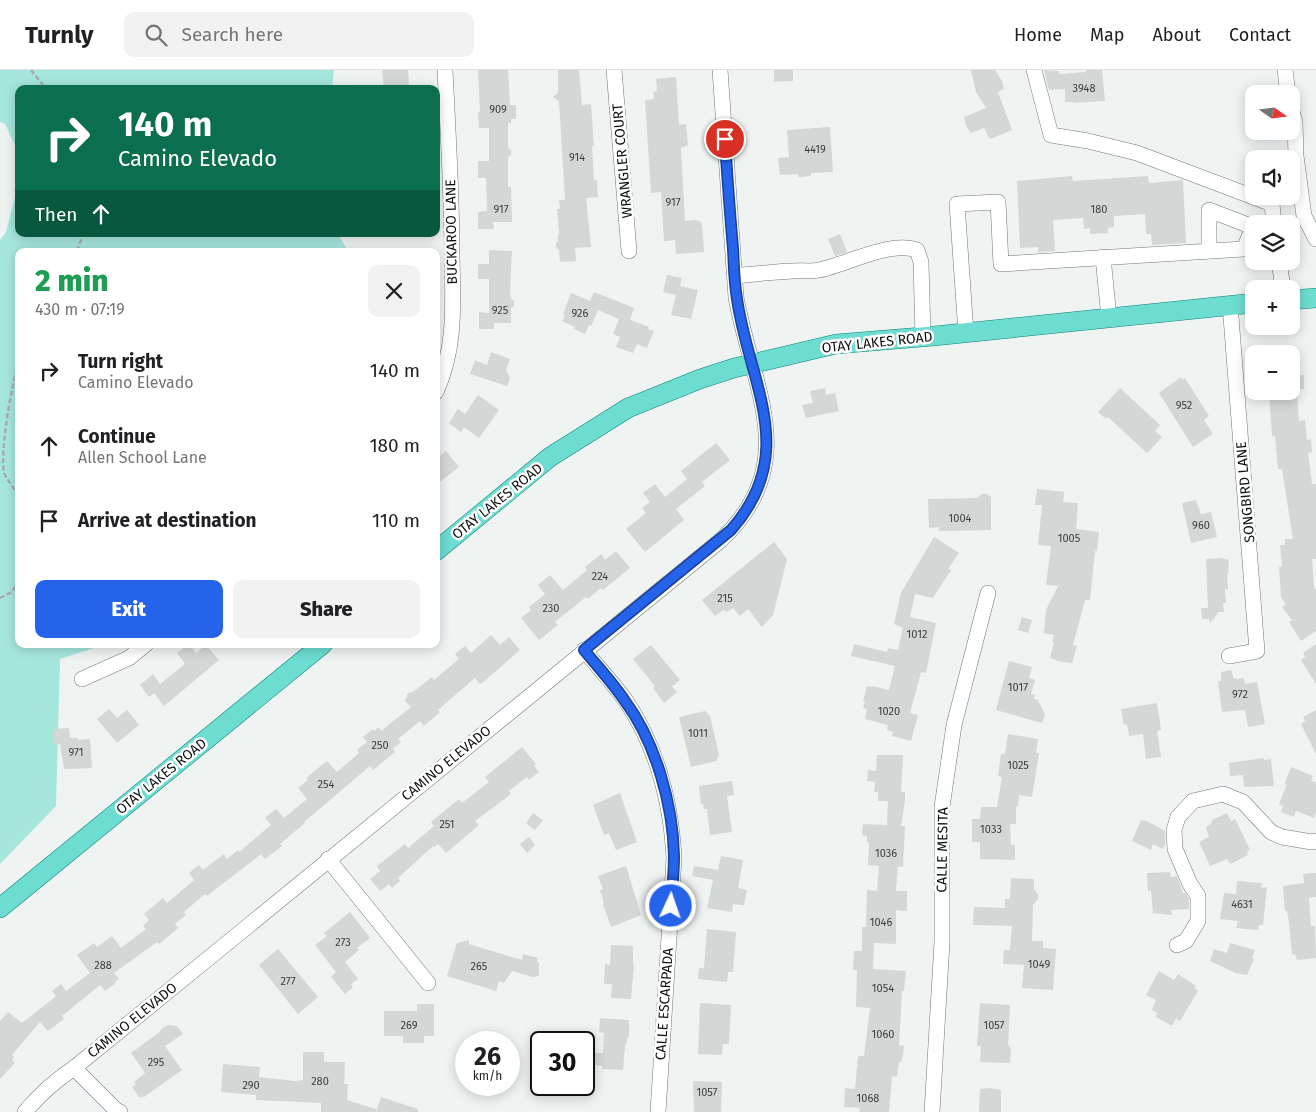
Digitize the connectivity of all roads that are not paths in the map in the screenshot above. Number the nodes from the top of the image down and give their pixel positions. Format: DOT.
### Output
graph roads {
  1 [pos="445,70"];
  2 [pos="614,70"];
  3 [pos="720,70"];
  4 [pos="1034,70"];
  5 [pos="1285,70"];
  6 [pos="1287,85"];
  7 [pos="1296,140"];
  8 [pos="1273,215"];
  9 [pos="1316,239"];
  10 [pos="629,251"];
  11 [pos="1210,251"];
  12 [pos="1104,258"];
  13 [pos="735,276"];
  14 [pos="1316,298"];
  15 [pos="1300,299"];
  16 [pos="1245,303"];
  17 [pos="1230,304"];
  18 [pos="1109,318"];
  19 [pos="966,333"];
  20 [pos="923,337"];
  21 [pos="752,363"];
  22 [pos="440,382"];
  23 [pos="440,548"];
  24 [pos="988,593"];
  25 [pos="141,648"];
  26 [pos="318,648"];
  27 [pos="584,650"];
  28 [pos="1229,656"];
  29 [pos="82,678"];
  30 [pos="1316,841"];
  31 [pos="328,859"];
  32 [pos="0,908"];
  33 [pos="1177,945"];
  34 [pos="428,983"];
  35 [pos="74,1068"];
  36 [pos="25,1112"];
  37 [pos="120,1112"];
  38 [pos="658,1112"];
  39 [pos="932,1112"];
  1 -- 22 [label="street, BUCKAROO LANE"];
  2 -- 10 [label="street, WRANGLER COURT"];
  3 -- 13 [label="street, CAMINO ELEVADO"];
  4 -- 8 [label="street"];
  5 -- 6 [label="street"];
  7 -- 9 [label="street"];
  11 -- 12 [label="street"];
  12 -- 18 [label="street"];
  12 -- 19 [label="street"];
  13 -- 20 [label="street"];
  13 -- 21 [label="street, CAMINO ELEVADO"];
  14 -- 15 [label="main road"];
  16 -- 17 [label="main road, OTAY LAKES ROAD"];
  17 -- 18 [label="main road, OTAY LAKES ROAD"];
  17 -- 28 [label="street, SONGBIRD LANE"];
  18 -- 19 [label="main road, OTAY LAKES ROAD"];
  19 -- 20 [label="main road, OTAY LAKES ROAD"];
  20 -- 21 [label="main road, OTAY LAKES ROAD"];
  21 -- 23 [label="main road, OTAY LAKES ROAD"];
  21 -- 27 [label="street, CAMINO ELEVADO"];
  24 -- 39 [label="street, CALLE MESITA"];
  25 -- 29 [label="street"];
  26 -- 32 [label="main road, OTAY LAKES ROAD"];
  27 -- 31 [label="street, CAMINO ELEVADO"];
  27 -- 38 [label="street, CALLE ESCARPADA"];
  30 -- 33 [label="street"];
  31 -- 34 [label="street"];
  31 -- 35 [label="street, CAMINO ELEVADO"];
  35 -- 36 [label="street, CAMINO ELEVADO"];
  35 -- 37 [label="street"];
}
